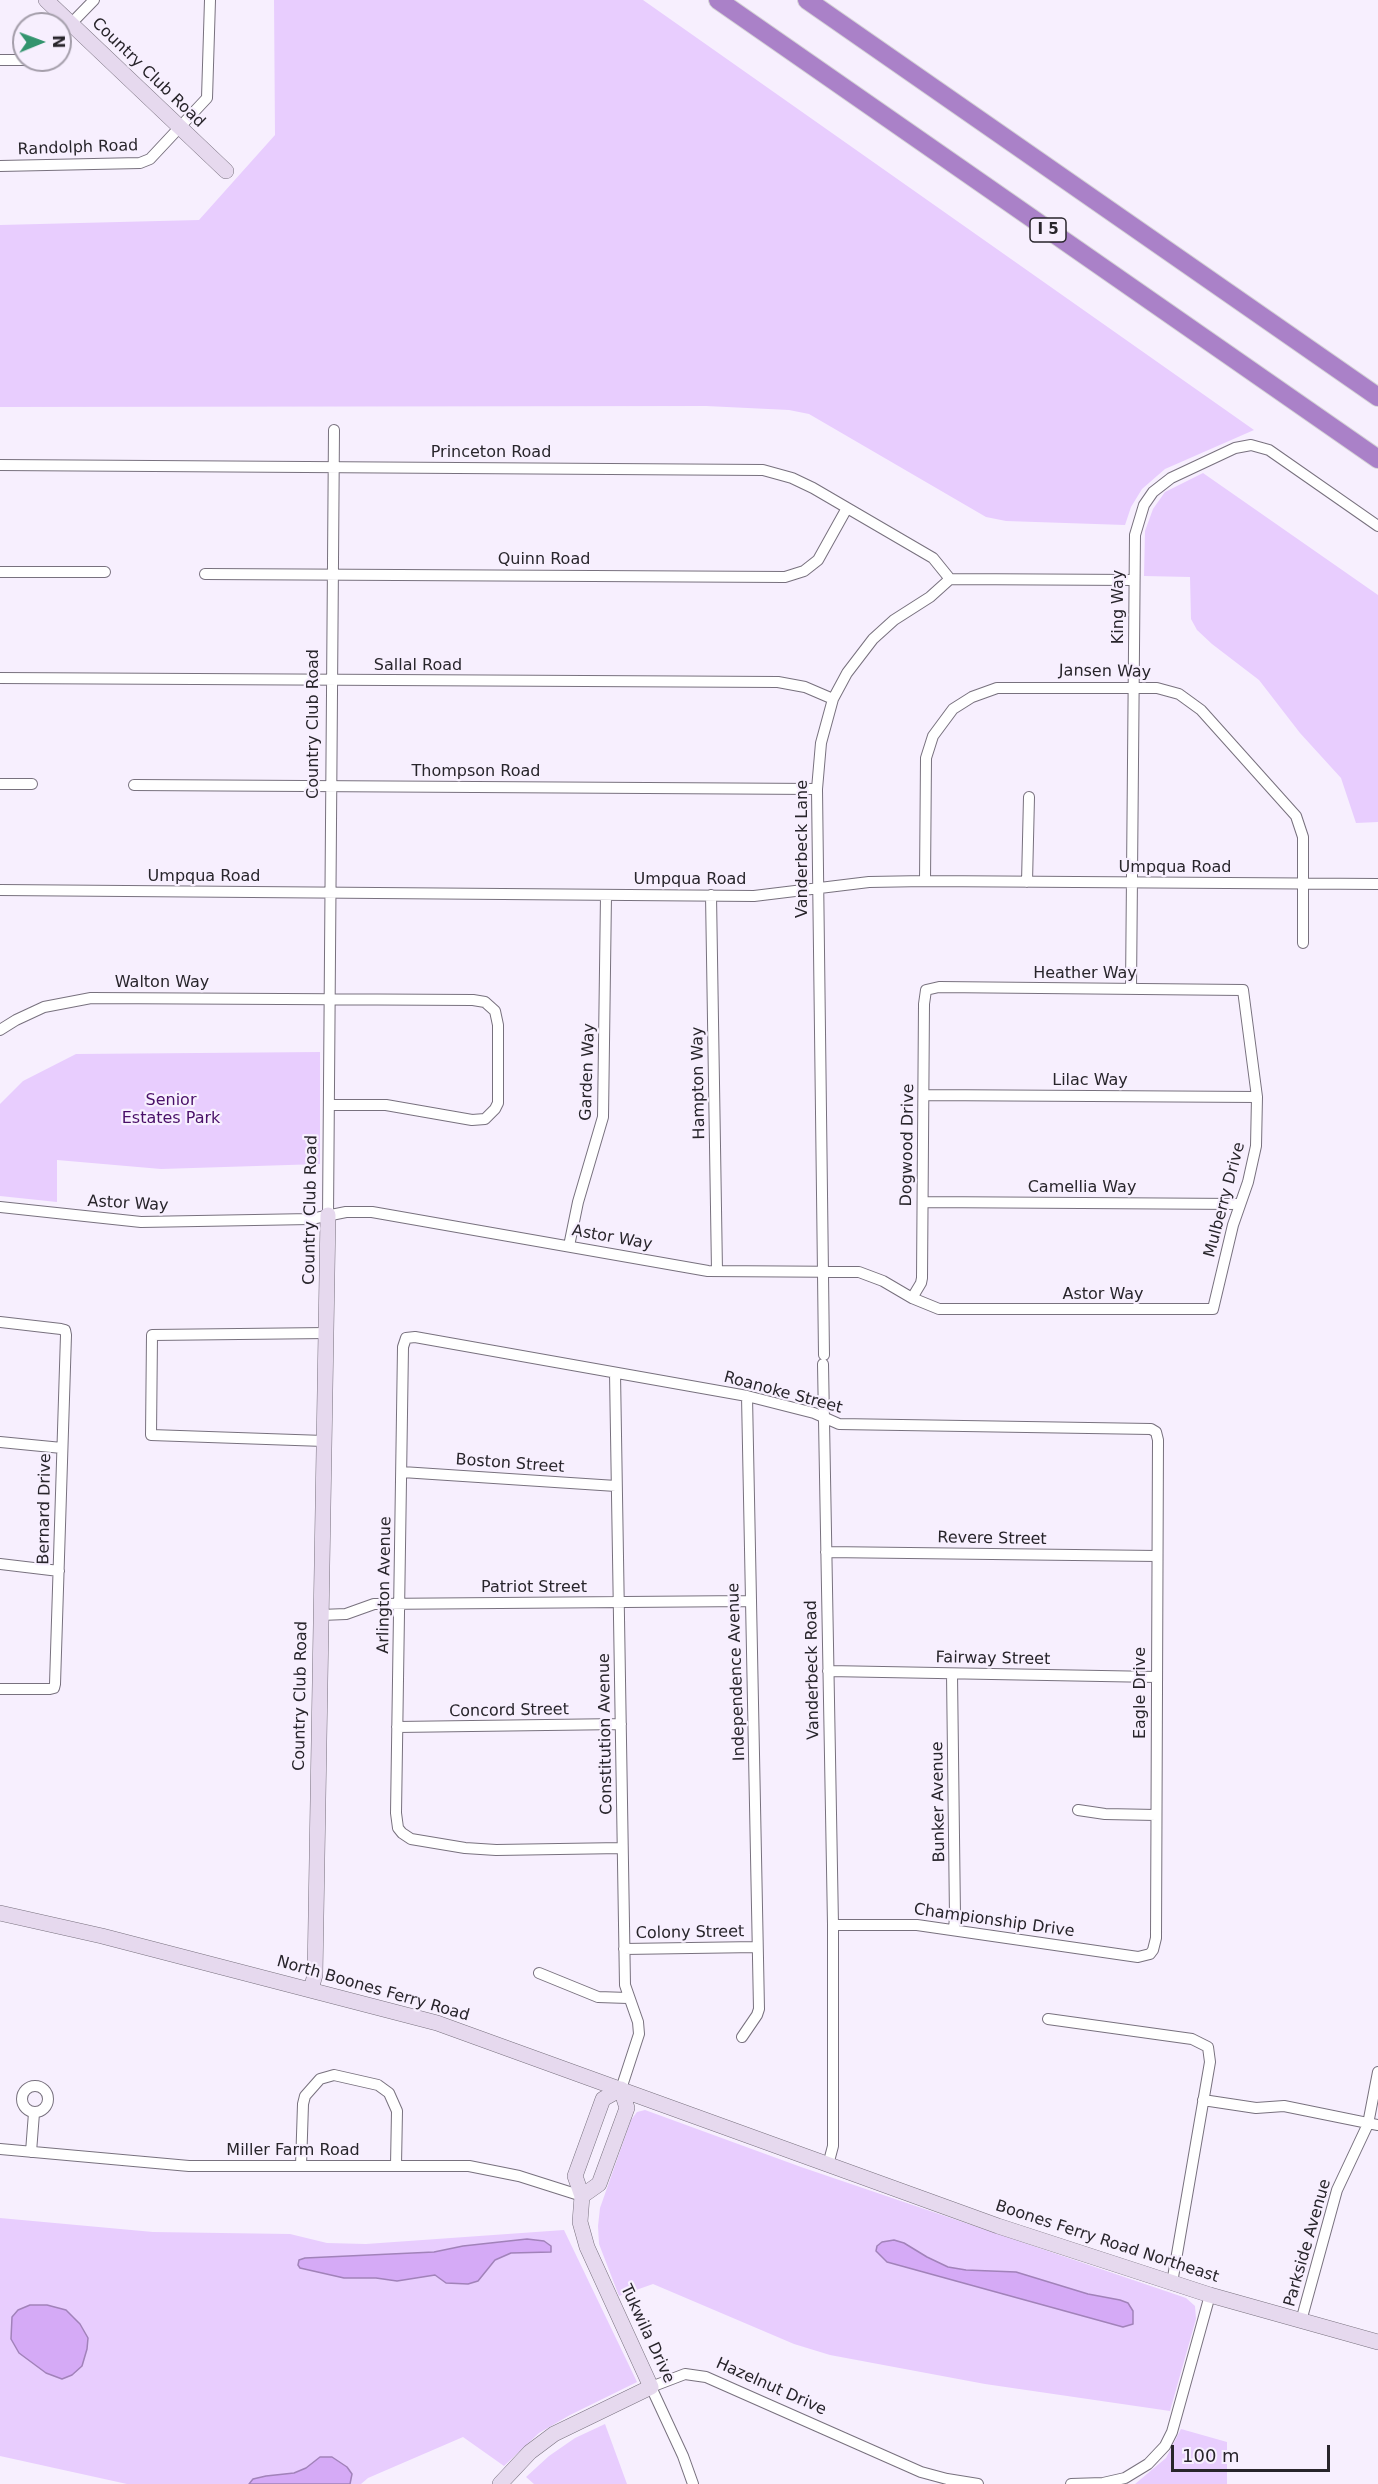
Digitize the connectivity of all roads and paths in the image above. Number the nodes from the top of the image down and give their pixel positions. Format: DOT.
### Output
graph roads {
  1 [pos="46,0"];
  2 [pos="94,0"];
  3 [pos="210,0"];
  4 [pos="718,0"];
  5 [pos="807,0"];
  6 [pos="58,12"];
  7 [pos="72,23"];
  8 [pos="72,25"];
  9 [pos="180,128"];
  10 [pos="0,166"];
  11 [pos="226,171"];
  12 [pos="1378,397"];
  13 [pos="334,430"];
  14 [pos="1378,459"];
  15 [pos="0,465"];
  16 [pos="333,467"];
  17 [pos="847,508"];
  18 [pos="1378,526"];
  19 [pos="0,572"];
  20 [pos="105,572"];
  21 [pos="333,573"];
  22 [pos="205,574"];
  23 [pos="950,579"];
  24 [pos="1134,580"];
  25 [pos="0,678"];
  26 [pos="333,680"];
  27 [pos="1134,687"];
  28 [pos="833,699"];
  29 [pos="0,784"];
  30 [pos="32,784"];
  31 [pos="134,785"];
  32 [pos="332,786"];
  33 [pos="817,789"];
  34 [pos="1029,797"];
  35 [pos="925,881"];
  36 [pos="1027,882"];
  37 [pos="1132,883"];
  38 [pos="1304,883"];
  39 [pos="1378,884"];
  40 [pos="817,888"];
  41 [pos="0,890"];
  42 [pos="332,892"];
  43 [pos="606,895"];
  44 [pos="711,895"];
  45 [pos="1303,943"];
  46 [pos="1131,989"];
  47 [pos="926,990"];
  48 [pos="1243,990"];
  49 [pos="330,998"];
  50 [pos="0,1030"];
  51 [pos="924,1095"];
  52 [pos="1257,1097"];
  53 [pos="330,1105"];
  54 [pos="923,1202"];
  55 [pos="1240,1204"];
  56 [pos="0,1208"];
  57 [pos="328,1215"];
  58 [pos="569,1246"];
  59 [pos="717,1271"];
  60 [pos="822,1271"];
  61 [pos="912,1298"];
  62 [pos="1214,1309"];
  63 [pos="0,1322"];
  64 [pos="327,1333"];
  65 [pos="406,1338"];
  66 [pos="824,1359"];
  67 [pos="615,1373"];
  68 [pos="747,1396"];
  69 [pos="824,1418"];
  70 [pos="1156,1432"];
  71 [pos="0,1442"];
  72 [pos="324,1442"];
  73 [pos="62,1448"];
  74 [pos="402,1472"];
  75 [pos="616,1486"];
  76 [pos="826,1552"];
  77 [pos="1157,1556"];
  78 [pos="0,1564"];
  79 [pos="59,1571"];
  80 [pos="750,1601"];
  81 [pos="619,1602"];
  82 [pos="399,1604"];
  83 [pos="321,1615"];
  84 [pos="828,1671"];
  85 [pos="952,1674"];
  86 [pos="1156,1677"];
  87 [pos="0,1689"];
  88 [pos="621,1724"];
  89 [pos="397,1727"];
  90 [pos="1078,1810"];
  91 [pos="1156,1815"];
  92 [pos="622,1848"];
  93 [pos="0,1913"];
  94 [pos="833,1925"];
  95 [pos="954,1929"];
  96 [pos="757,1947"];
  97 [pos="624,1949"];
  98 [pos="1150,1954"];
  99 [pos="539,1972"];
  100 [pos="311,1989"];
  101 [pos="628,1998"];
  102 [pos="1048,2019"];
  103 [pos="742,2037"];
  104 [pos="1378,2072"];
  105 [pos="621,2089"];
  106 [pos="1203,2100"];
  107 [pos="34,2113"];
  108 [pos="1373,2125"];
  109 [pos="0,2149"];
  110 [pos="31,2152"];
  111 [pos="396,2165"];
  112 [pos="828,2165"];
  113 [pos="301,2166"];
  114 [pos="582,2196"];
  115 [pos="1172,2283"];
  116 [pos="1210,2295"];
  117 [pos="1301,2321"];
  118 [pos="1378,2342"];
  119 [pos="651,2387"];
  120 [pos="500,2484"];
  121 [pos="693,2484"];
  122 [pos="978,2484"];
  123 [pos="1071,2484"];
  1 -- 6 [label="street, Country Club Road"];
  2 -- 7 [label="street"];
  3 -- 9 [label="street, Randolph Road"];
  4 -- 14 [label="highway, I 5"];
  5 -- 12 [label="highway"];
  8 -- 9 [label="street, Country Club Road"];
  9 -- 10 [label="street, Randolph Road"];
  9 -- 11 [label="street, Country Club Road"];
  13 -- 16 [label="street, Country Club Road"];
  15 -- 16 [label="street, Princeton Road"];
  16 -- 17 [label="street, Princeton Road"];
  16 -- 21 [label="street, Country Club Road"];
  17 -- 21 [label="street, Quinn Road"];
  17 -- 23 [label="street, Princeton Road"];
  18 -- 24 [label="street, King Way"];
  19 -- 20 [label="street"];
  21 -- 22 [label="street, Quinn Road"];
  21 -- 26 [label="street, Country Club Road"];
  23 -- 24 [label="street"];
  23 -- 28 [label="street, Vanderbeck Lane"];
  24 -- 27 [label="street, King Way"];
  25 -- 26 [label="street, Sallal Road"];
  26 -- 28 [label="street, Sallal Road"];
  26 -- 32 [label="street, Country Club Road"];
  27 -- 35 [label="street, Jansen Way"];
  27 -- 37 [label="street, King Way"];
  27 -- 38 [label="street, Jansen Way"];
  28 -- 33 [label="street, Vanderbeck Lane"];
  29 -- 30 [label="street"];
  31 -- 32 [label="street, Thompson Road"];
  32 -- 33 [label="street, Thompson Road"];
  32 -- 42 [label="street, Country Club Road"];
  33 -- 40 [label="street, Vanderbeck Lane"];
  34 -- 36 [label="street"];
  35 -- 36 [label="street, Umpqua Road"];
  35 -- 40 [label="street, Umpqua Road"];
  36 -- 37 [label="street, Umpqua Road"];
  37 -- 38 [label="street, Umpqua Road"];
  37 -- 46 [label="street, King Way"];
  38 -- 39 [label="street, Umpqua Road"];
  38 -- 45 [label="street, Jansen Way"];
  40 -- 44 [label="street, Umpqua Road"];
  40 -- 60 [label="street, Vanderbeck Lane"];
  41 -- 42 [label="street, Umpqua Road"];
  42 -- 43 [label="street, Umpqua Road"];
  42 -- 49 [label="street, Country Club Road"];
  43 -- 44 [label="street, Umpqua Road"];
  43 -- 58 [label="street, Garden Way"];
  44 -- 59 [label="street, Hampton Way"];
  46 -- 47 [label="street, Heather Way"];
  46 -- 48 [label="street, Heather Way"];
  47 -- 51 [label="street, Dogwood Drive"];
  48 -- 52 [label="street, Mulberry Drive"];
  49 -- 50 [label="street, Walton Way"];
  49 -- 53 [label="street, Country Club Road"];
  49 -- 53 [label="street, Walton Way"];
  51 -- 52 [label="street, Lilac Way"];
  51 -- 54 [label="street, Dogwood Drive"];
  52 -- 55 [label="street, Mulberry Drive"];
  53 -- 57 [label="street, Country Club Road"];
  54 -- 55 [label="street, Camellia Way"];
  54 -- 61 [label="street, Dogwood Drive"];
  55 -- 62 [label="street, Mulberry Drive"];
  56 -- 57 [label="street, Astor Way"];
  57 -- 58 [label="street, Astor Way"];
  57 -- 64 [label="street, Country Club Road"];
  58 -- 59 [label="street, Astor Way"];
  59 -- 60 [label="street, Astor Way"];
  60 -- 61 [label="street, Astor Way"];
  60 -- 66 [label="street, Vanderbeck Lane"];
  61 -- 62 [label="street, Astor Way"];
  63 -- 73 [label="street, Bernard Drive"];
  64 -- 72 [label="street, Country Club Road"];
  64 -- 72 [label="street"];
  65 -- 67 [label="street, Roanoke Street"];
  65 -- 74 [label="street, Arlington Avenue"];
  66 -- 69 [label="street, Vanderbeck Road"];
  67 -- 68 [label="street, Roanoke Street"];
  67 -- 75 [label="street, Constitution Avenue"];
  68 -- 69 [label="street, Roanoke Street"];
  68 -- 80 [label="street, Independence Avenue"];
  69 -- 70 [label="street, Roanoke Street"];
  69 -- 76 [label="street, Vanderbeck Road"];
  70 -- 77 [label="street, Eagle Drive"];
  71 -- 73 [label="street"];
  72 -- 83 [label="street, Country Club Road"];
  73 -- 79 [label="street, Bernard Drive"];
  74 -- 75 [label="street, Boston Street"];
  74 -- 82 [label="street, Arlington Avenue"];
  75 -- 81 [label="street, Constitution Avenue"];
  76 -- 77 [label="street, Revere Street"];
  76 -- 84 [label="street, Vanderbeck Road"];
  77 -- 86 [label="street, Eagle Drive"];
  78 -- 79 [label="street"];
  79 -- 87 [label="street, Bernard Drive"];
  80 -- 81 [label="street, Patriot Street"];
  80 -- 96 [label="street, Independence Avenue"];
  81 -- 82 [label="street, Patriot Street"];
  81 -- 88 [label="street, Constitution Avenue"];
  82 -- 83 [label="street, Patriot Street"];
  82 -- 89 [label="street, Arlington Avenue"];
  83 -- 100 [label="street, Country Club Road"];
  84 -- 85 [label="street, Fairway Street"];
  84 -- 94 [label="street, Vanderbeck Road"];
  85 -- 86 [label="street, Fairway Street"];
  85 -- 95 [label="street, Bunker Avenue"];
  86 -- 91 [label="street, Eagle Drive"];
  88 -- 89 [label="street, Concord Street"];
  88 -- 92 [label="street, Constitution Avenue"];
  89 -- 92 [label="street, Arlington Avenue"];
  90 -- 91 [label="street"];
  91 -- 98 [label="street, Eagle Drive"];
  92 -- 97 [label="street, Constitution Avenue"];
  93 -- 100 [label="street, North Boones Ferry Road"];
  94 -- 95 [label="street, Championship Drive"];
  94 -- 112 [label="street, Vanderbeck Road"];
  95 -- 98 [label="street, Championship Drive"];
  96 -- 97 [label="street, Colony Street"];
  96 -- 103 [label="street, Independence Avenue"];
  97 -- 101 [label="street, Constitution Avenue"];
  99 -- 101 [label="street"];
  100 -- 105 [label="street, North Boones Ferry Road"];
  101 -- 105 [label="street, Constitution Avenue"];
  102 -- 106 [label="street"];
  104 -- 108 [label="street, Parkside Avenue"];
  105 -- 112 [label="street, North Boones Ferry Road"];
  105 -- 114 [label="street"];
  105 -- 114 [label="street, Tukwila Drive"];
  106 -- 108 [label="street"];
  106 -- 115 [label="street"];
  107 -- 110 [label="street"];
  108 -- 117 [label="street, Parkside Avenue"];
  109 -- 110 [label="street, Miller Farm Road"];
  110 -- 113 [label="street, Miller Farm Road"];
  111 -- 113 [label="street, Miller Farm Road"];
  111 -- 113 [label="street"];
  111 -- 114 [label="street, Miller Farm Road"];
  112 -- 115 [label="street, Boones Ferry Road Northeast"];
  114 -- 119 [label="street, Tukwila Drive"];
  115 -- 116 [label="street, Boones Ferry Road Northeast"];
  116 -- 117 [label="street, Boones Ferry Road Northeast"];
  116 -- 123 [label="street"];
  117 -- 118 [label="street, Boones Ferry Road Northeast"];
  119 -- 120 [label="street, Hazelnut Drive"];
  119 -- 121 [label="street, Tukwila Drive"];
  119 -- 122 [label="street, Hazelnut Drive"];
}
